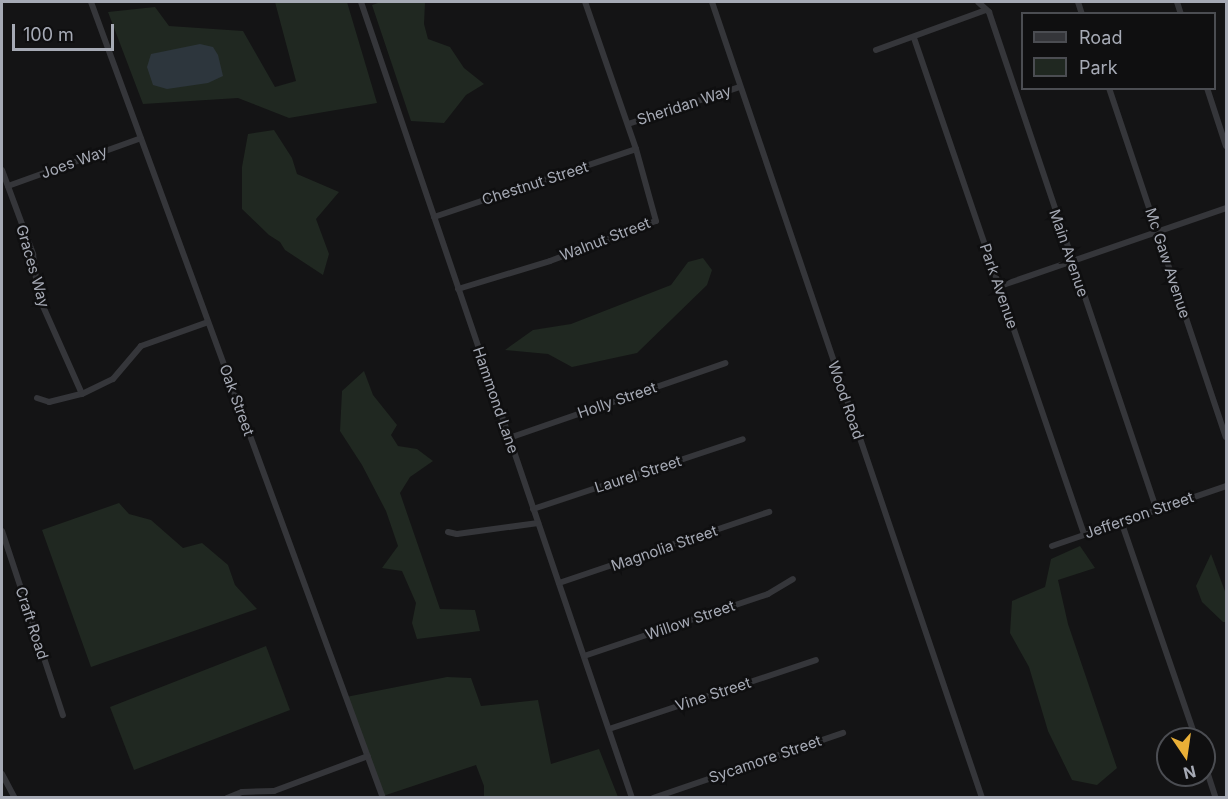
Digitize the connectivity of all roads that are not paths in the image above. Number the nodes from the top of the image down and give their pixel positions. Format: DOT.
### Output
graph roads {
  1 [pos="91,2"];
  2 [pos="361,2"];
  3 [pos="585,2"];
  4 [pos="712,2"];
  5 [pos="978,2"];
  6 [pos="986,10"];
  7 [pos="914,38"];
  8 [pos="876,50"];
  9 [pos="740,87"];
  10 [pos="1110,90"];
  11 [pos="1208,90"];
  12 [pos="628,124"];
  13 [pos="141,138"];
  14 [pos="1227,146"];
  15 [pos="636,149"];
  16 [pos="2,170"];
  17 [pos="8,186"];
  18 [pos="1227,208"];
  19 [pos="434,217"];
  20 [pos="1157,231"];
  21 [pos="1072,261"];
  22 [pos="1000,286"];
  23 [pos="458,289"];
  24 [pos="208,322"];
  25 [pos="725,363"];
  26 [pos="82,394"];
  27 [pos="37,398"];
  28 [pos="1227,437"];
  29 [pos="509,438"];
  30 [pos="742,439"];
  31 [pos="1227,486"];
  32 [pos="1156,508"];
  33 [pos="533,509"];
  34 [pos="769,512"];
  35 [pos="1121,521"];
  36 [pos="538,523"];
  37 [pos="447,532"];
  38 [pos="2,533"];
  39 [pos="1084,534"];
  40 [pos="1052,546"];
  41 [pos="793,579"];
  42 [pos="559,583"];
  43 [pos="584,656"];
  44 [pos="816,660"];
  45 [pos="63,715"];
  46 [pos="1192,727"];
  47 [pos="609,729"];
  48 [pos="843,733"];
  49 [pos="368,756"];
  50 [pos="2,774"];
  51 [pos="15,798"];
  52 [pos="227,798"];
  53 [pos="383,798"];
  54 [pos="632,798"];
  55 [pos="653,798"];
  56 [pos="982,798"];
  1 -- 13 [label="street, Oak Street"];
  2 -- 19 [label="street, Hammond Lane"];
  3 -- 12 [label="street, Walnut Street"];
  4 -- 9 [label="street, Wood Road"];
  5 -- 6 [label="street, Main Avenue"];
  6 -- 7 [label="street"];
  6 -- 21 [label="street, Main Avenue"];
  7 -- 8 [label="street"];
  7 -- 22 [label="street, Park Avenue"];
  9 -- 12 [label="street, Sheridan Way"];
  9 -- 56 [label="street, Wood Road"];
  10 -- 20 [label="street, Mc Gaw Avenue"];
  11 -- 14 [label="street"];
  12 -- 15 [label="street, Walnut Street"];
  13 -- 17 [label="street, Joes Way"];
  13 -- 24 [label="street, Oak Street"];
  15 -- 19 [label="street, Chestnut Street"];
  15 -- 23 [label="street, Walnut Street"];
  16 -- 17 [label="street, Graces Way"];
  17 -- 26 [label="street, Graces Way"];
  18 -- 20 [label="street"];
  19 -- 23 [label="street, Hammond Lane"];
  20 -- 21 [label="street"];
  20 -- 28 [label="street, Mc Gaw Avenue"];
  21 -- 22 [label="street"];
  21 -- 32 [label="street, Main Avenue"];
  22 -- 39 [label="street, Park Avenue"];
  23 -- 29 [label="street, Hammond Lane"];
  24 -- 26 [label="street"];
  24 -- 49 [label="street, Oak Street"];
  25 -- 29 [label="street, Holly Street"];
  26 -- 27 [label="street"];
  29 -- 33 [label="street, Hammond Lane"];
  30 -- 33 [label="street, Laurel Street"];
  31 -- 32 [label="street, Jefferson Street"];
  32 -- 35 [label="street, Jefferson Street"];
  33 -- 36 [label="street, Hammond Lane"];
  34 -- 42 [label="street, Magnolia Street"];
  35 -- 39 [label="street, Jefferson Street"];
  35 -- 46 [label="street"];
  36 -- 37 [label="street"];
  36 -- 42 [label="street, Hammond Lane"];
  38 -- 45 [label="street, Craft Road"];
  39 -- 40 [label="street, Jefferson Street"];
  41 -- 43 [label="street, Willow Street"];
  42 -- 43 [label="street, Hammond Lane"];
  43 -- 47 [label="street, Hammond Lane"];
  44 -- 47 [label="street, Vine Street"];
  47 -- 54 [label="street, Hammond Lane"];
  48 -- 55 [label="street, Sycamore Street"];
  49 -- 52 [label="street"];
  49 -- 53 [label="street, Oak Street"];
  50 -- 51 [label="street"];
}
